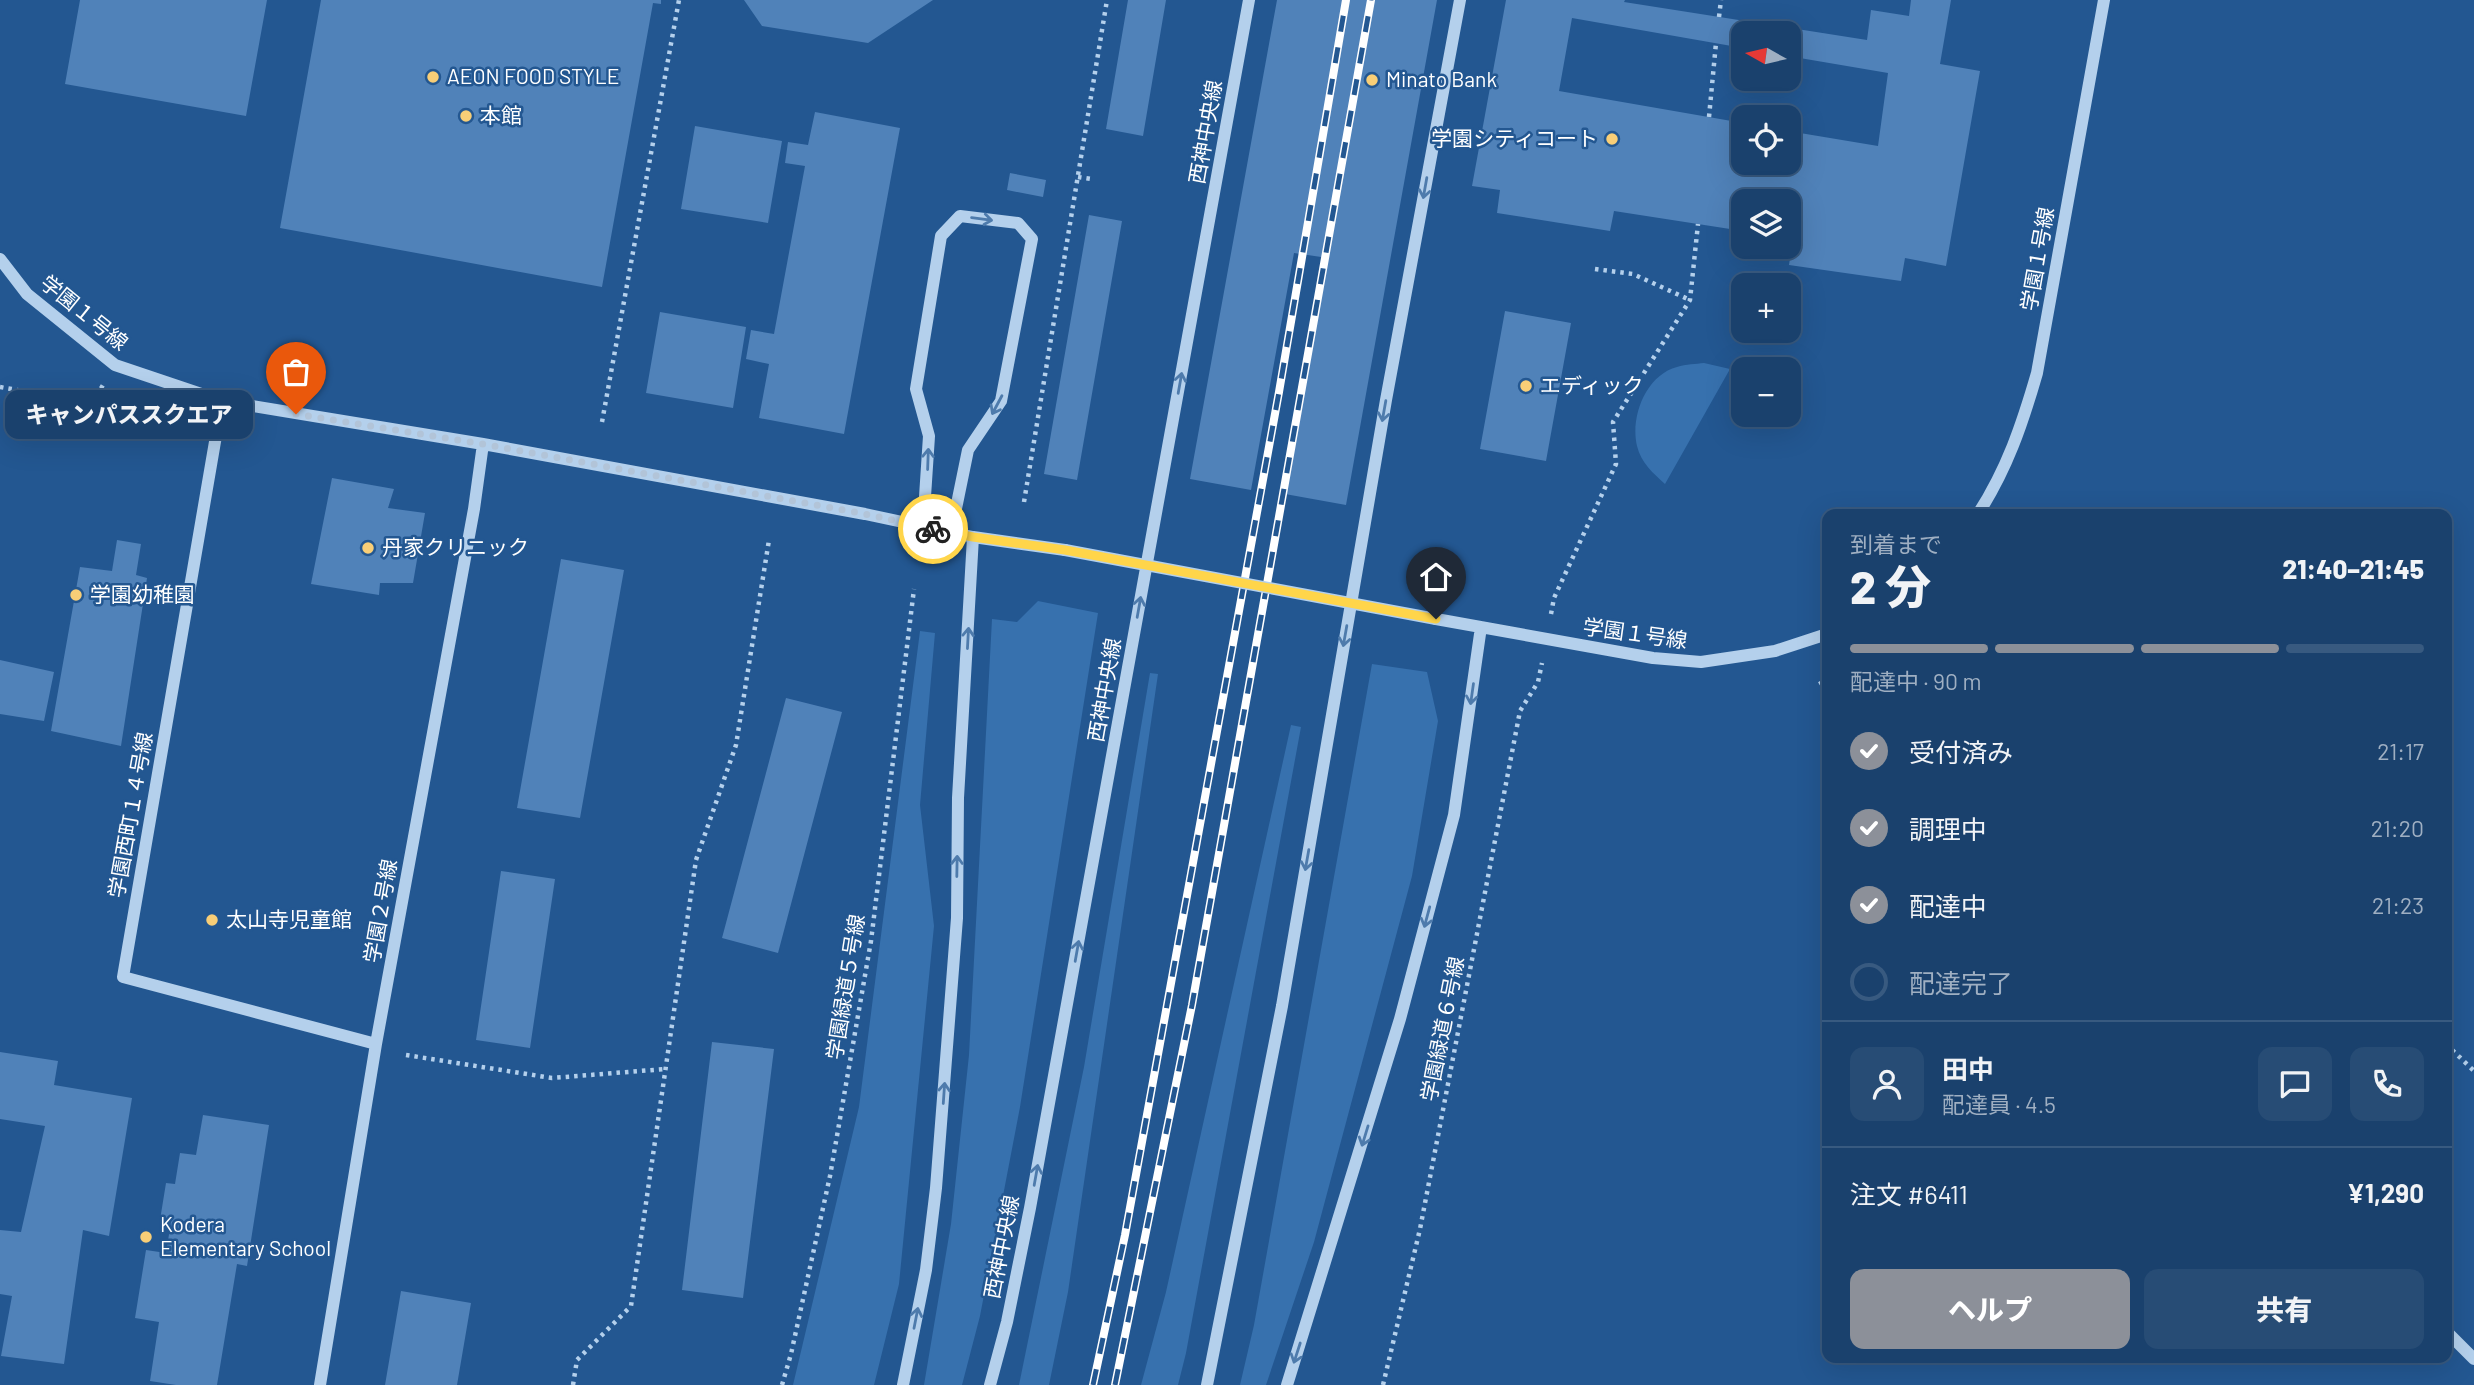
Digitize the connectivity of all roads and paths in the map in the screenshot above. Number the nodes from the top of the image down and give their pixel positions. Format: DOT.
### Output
graph roads {
  1 [pos="679,0"];
  2 [pos="1107,0"];
  3 [pos="1249,0"];
  4 [pos="1460,0"];
  5 [pos="1721,0"];
  6 [pos="2104,0"];
  7 [pos="1719,17"];
  8 [pos="1716,43"];
  9 [pos="1709,117"];
  10 [pos="1078,177"];
  11 [pos="1091,179"];
  12 [pos="1698,224"];
  13 [pos="0,259"];
  14 [pos="1595,269"];
  15 [pos="1690,300"];
  16 [pos="115,365"];
  17 [pos="0,387"];
  18 [pos="222,401"];
  19 [pos="602,422"];
  20 [pos="483,444"];
  21 [pos="1024,502"];
  22 [pos="1981,509"];
  23 [pos="923,527"];
  24 [pos="951,533"];
  25 [pos="973,537"];
  26 [pos="769,540"];
  27 [pos="914,589"];
  28 [pos="1554,598"];
  29 [pos="1481,626"];
  30 [pos="1822,636"];
  31 [pos="1820,681"];
  32 [pos="1538,682"];
  33 [pos="1822,684"];
  34 [pos="376,1044"];
  35 [pos="2452,1050"];
  36 [pos="406,1055"];
  37 [pos="665,1069"];
  38 [pos="2474,1071"];
  39 [pos="2452,1337"];
  40 [pos="2474,1359"];
  41 [pos="320,1385"];
  42 [pos="573,1385"];
  43 [pos="782,1385"];
  44 [pos="902,1385"];
  45 [pos="990,1385"];
  46 [pos="1207,1385"];
  47 [pos="1287,1385"];
  48 [pos="1383,1385"];
  1 -- 19 [label="path"];
  2 -- 10 [label="path"];
  45 -- 3 [label="street, 西神中央線, one-way"];
  4 -- 46 [label="street, one-way"];
  5 -- 7 [label="path"];
  6 -- 22 [label="street, 学園１号線"];
  8 -- 9 [label="path"];
  10 -- 11 [label="path"];
  10 -- 21 [label="path"];
  12 -- 15 [label="path"];
  13 -- 16 [label="street, 学園１号線"];
  14 -- 15 [label="path"];
  15 -- 28 [label="path"];
  16 -- 17 [label="path"];
  16 -- 18 [label="street, 学園１号線"];
  18 -- 20 [label="street, 学園１号線"];
  18 -- 34 [label="street, 学園西町１４号線"];
  20 -- 23 [label="street, 学園１号線"];
  20 -- 34 [label="street, 学園２号線"];
  23 -- 24 [label="street, 学園１号線"];
  23 -- 24 [label="street, one-way"];
  24 -- 25 [label="street, 学園１号線"];
  25 -- 29 [label="street, 学園１号線, bridge"];
  44 -- 25 [label="street, one-way"];
  26 -- 37 [label="path"];
  27 -- 43 [label="path, 学園緑道５号線"];
  29 -- 30 [label="street, 学園１号線"];
  29 -- 47 [label="street, one-way"];
  31 -- 33 [label="path"];
  32 -- 48 [label="path, 学園緑道６号線"];
  34 -- 41 [label="street, 学園２号線"];
  35 -- 38 [label="path"];
  36 -- 37 [label="path"];
  37 -- 42 [label="path"];
  39 -- 40 [label="street"];
}
